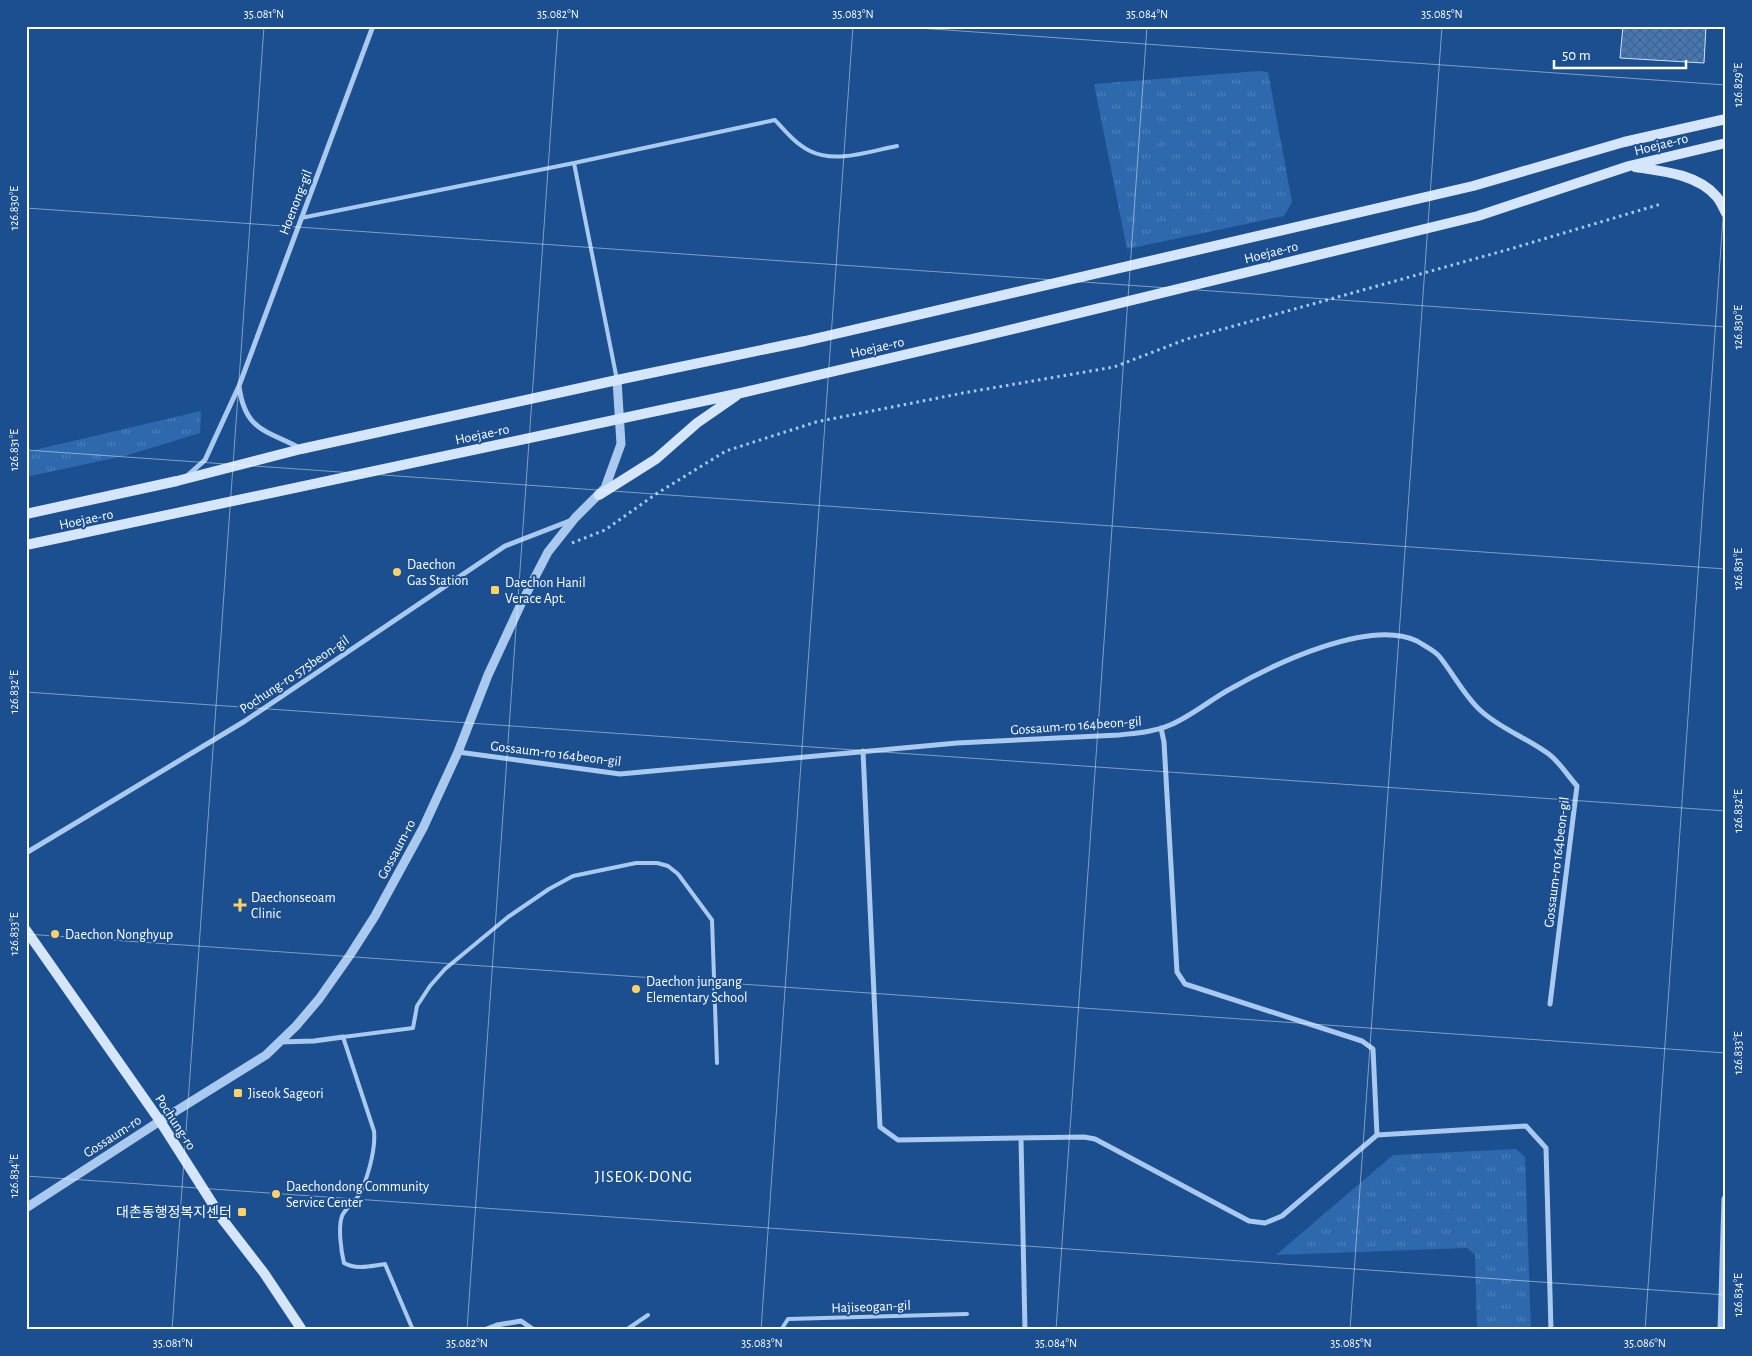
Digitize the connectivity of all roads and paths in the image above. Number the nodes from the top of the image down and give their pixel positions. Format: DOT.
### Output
graph roads {
  1 [pos="374,26"];
  2 [pos="1726,119"];
  3 [pos="1726,143"];
  4 [pos="897,146"];
  5 [pos="574,164"];
  6 [pos="1630,166"];
  7 [pos="1661,204"];
  8 [pos="1726,213"];
  9 [pos="302,218"];
  10 [pos="617,380"];
  11 [pos="239,386"];
  12 [pos="741,393"];
  13 [pos="620,419"];
  14 [pos="301,449"];
  15 [pos="177,481"];
  16 [pos="599,495"];
  17 [pos="26,514"];
  18 [pos="575,518"];
  19 [pos="26,545"];
  20 [pos="548,552"];
  21 [pos="1161,728"];
  22 [pos="864,751"];
  23 [pos="458,752"];
  24 [pos="26,853"];
  25 [pos="26,930"];
  26 [pos="1550,1004"];
  27 [pos="343,1037"];
  28 [pos="279,1042"];
  29 [pos="717,1063"];
  30 [pos="160,1120"];
  31 [pos="1377,1135"];
  32 [pos="1021,1138"];
  33 [pos="1726,1199"];
  34 [pos="26,1208"];
  35 [pos="967,1314"];
  36 [pos="648,1315"];
  37 [pos="302,1330"];
  38 [pos="414,1330"];
  39 [pos="484,1330"];
  40 [pos="534,1330"];
  41 [pos="626,1330"];
  42 [pos="781,1330"];
  43 [pos="1025,1330"];
  44 [pos="1551,1330"];
  45 [pos="1722,1330"];
  1 -- 9 [label="street, Hoenong-gil"];
  2 -- 10 [label="main road, Hoejae-ro"];
  3 -- 6 [label="main road, Hoejae-ro"];
  4 -- 5 [label="lane"];
  5 -- 9 [label="lane"];
  5 -- 10 [label="lane"];
  6 -- 8 [label="main road"];
  6 -- 12 [label="main road, Hoejae-ro"];
  7 -- 20 [label="path"];
  9 -- 11 [label="street, Hoenong-gil"];
  10 -- 13 [label="street, Gossaum-ro"];
  10 -- 14 [label="main road, Hoejae-ro"];
  11 -- 14 [label="street"];
  11 -- 15 [label="street, Hoenong-gil"];
  12 -- 13 [label="main road, Hoejae-ro"];
  12 -- 16 [label="main road"];
  13 -- 16 [label="street, Gossaum-ro"];
  13 -- 19 [label="main road, Hoejae-ro"];
  14 -- 15 [label="main road, Hoejae-ro"];
  15 -- 17 [label="main road, Hoejae-ro"];
  16 -- 18 [label="street, Gossaum-ro"];
  18 -- 20 [label="street, Gossaum-ro"];
  18 -- 24 [label="street, Pochung-ro 575beon-gil"];
  20 -- 23 [label="street, Gossaum-ro"];
  21 -- 22 [label="street, Gossaum-ro 164beon-gil"];
  21 -- 26 [label="street, Gossaum-ro 164beon-gil"];
  21 -- 31 [label="street"];
  22 -- 23 [label="street, Gossaum-ro 164beon-gil"];
  22 -- 32 [label="street"];
  23 -- 28 [label="street, Gossaum-ro"];
  25 -- 30 [label="main road, Pochung-ro"];
  27 -- 28 [label="street"];
  27 -- 29 [label="lane"];
  27 -- 38 [label="lane"];
  28 -- 30 [label="street, Gossaum-ro"];
  30 -- 34 [label="street, Gossaum-ro"];
  30 -- 37 [label="main road, Pochung-ro"];
  31 -- 32 [label="street"];
  31 -- 44 [label="street"];
  32 -- 43 [label="street"];
  33 -- 45 [label="street"];
  35 -- 42 [label="lane, Hajiseogan-gil"];
  36 -- 41 [label="lane"];
  39 -- 40 [label="street"];
}
